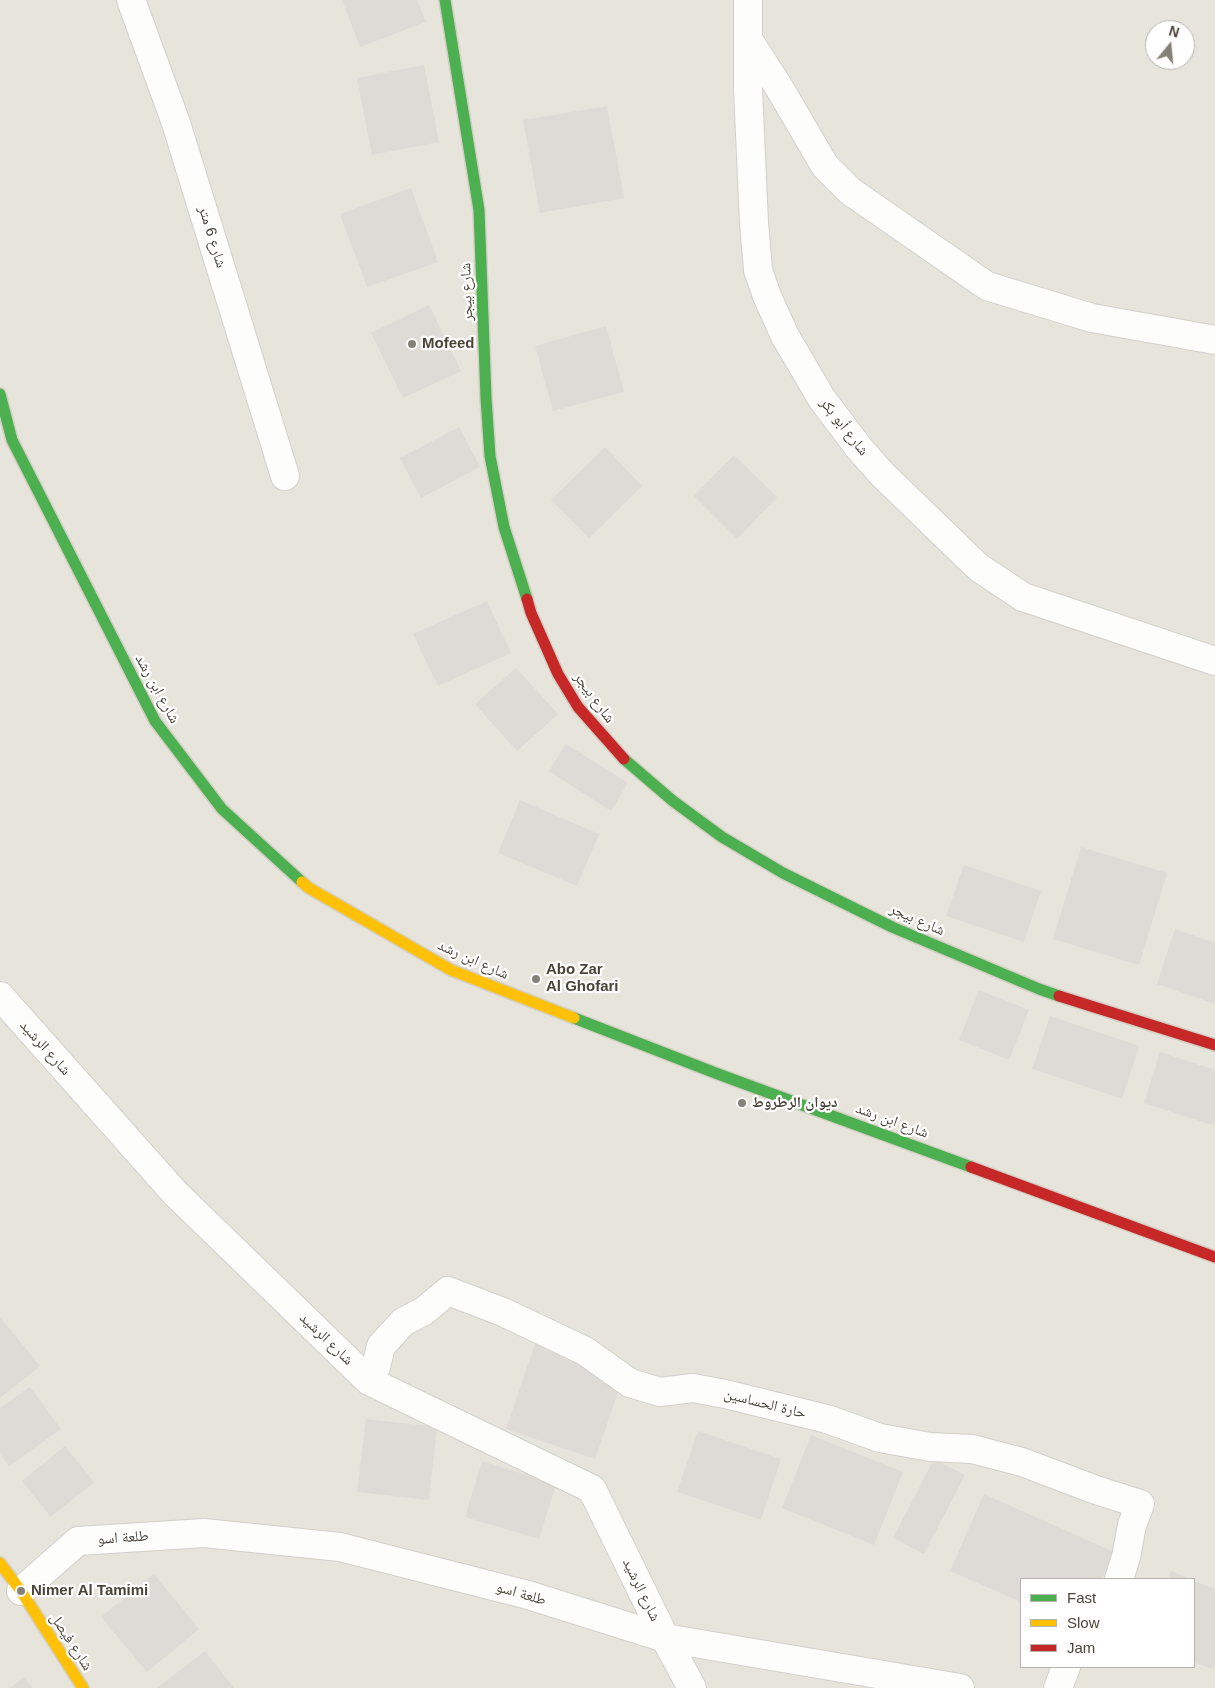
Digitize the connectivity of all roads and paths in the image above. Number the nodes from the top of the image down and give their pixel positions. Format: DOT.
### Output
graph roads {
  1 [pos="131,0"];
  2 [pos="445,0"];
  3 [pos="748,0"];
  4 [pos="748,39"];
  5 [pos="1215,340"];
  6 [pos="0,394"];
  7 [pos="285,476"];
  8 [pos="1215,660"];
  9 [pos="0,996"];
  10 [pos="1215,1045"];
  11 [pos="1215,1257"];
  12 [pos="369,1381"];
  13 [pos="0,1563"];
  14 [pos="1119,1578"];
  15 [pos="21,1591"];
  16 [pos="665,1638"];
  17 [pos="1066,1668"];
  18 [pos="83,1688"];
  19 [pos="692,1688"];
  20 [pos="960,1688"];
  21 [pos="1058,1688"];
  1 -- 7 [label="street, شارع 6 متر"];
  2 -- 10 [label="street, شارع بيجر"];
  3 -- 4 [label="street, شارع أبو بكر"];
  4 -- 5 [label="street"];
  4 -- 8 [label="street, شارع أبو بكر"];
  6 -- 11 [label="street, شارع ابن رشد"];
  9 -- 12 [label="street, شارع الرشيد"];
  12 -- 14 [label="street, حارة الحساسين"];
  12 -- 16 [label="street, شارع الرشيد"];
  13 -- 15 [label="street, شارع فيصل"];
  15 -- 16 [label="street, طلعة اسو"];
  15 -- 18 [label="street, شارع فيصل"];
  16 -- 19 [label="street, شارع الرشيد"];
  16 -- 20 [label="street, طلعة اسو"];
  17 -- 21 [label="street"];
}
